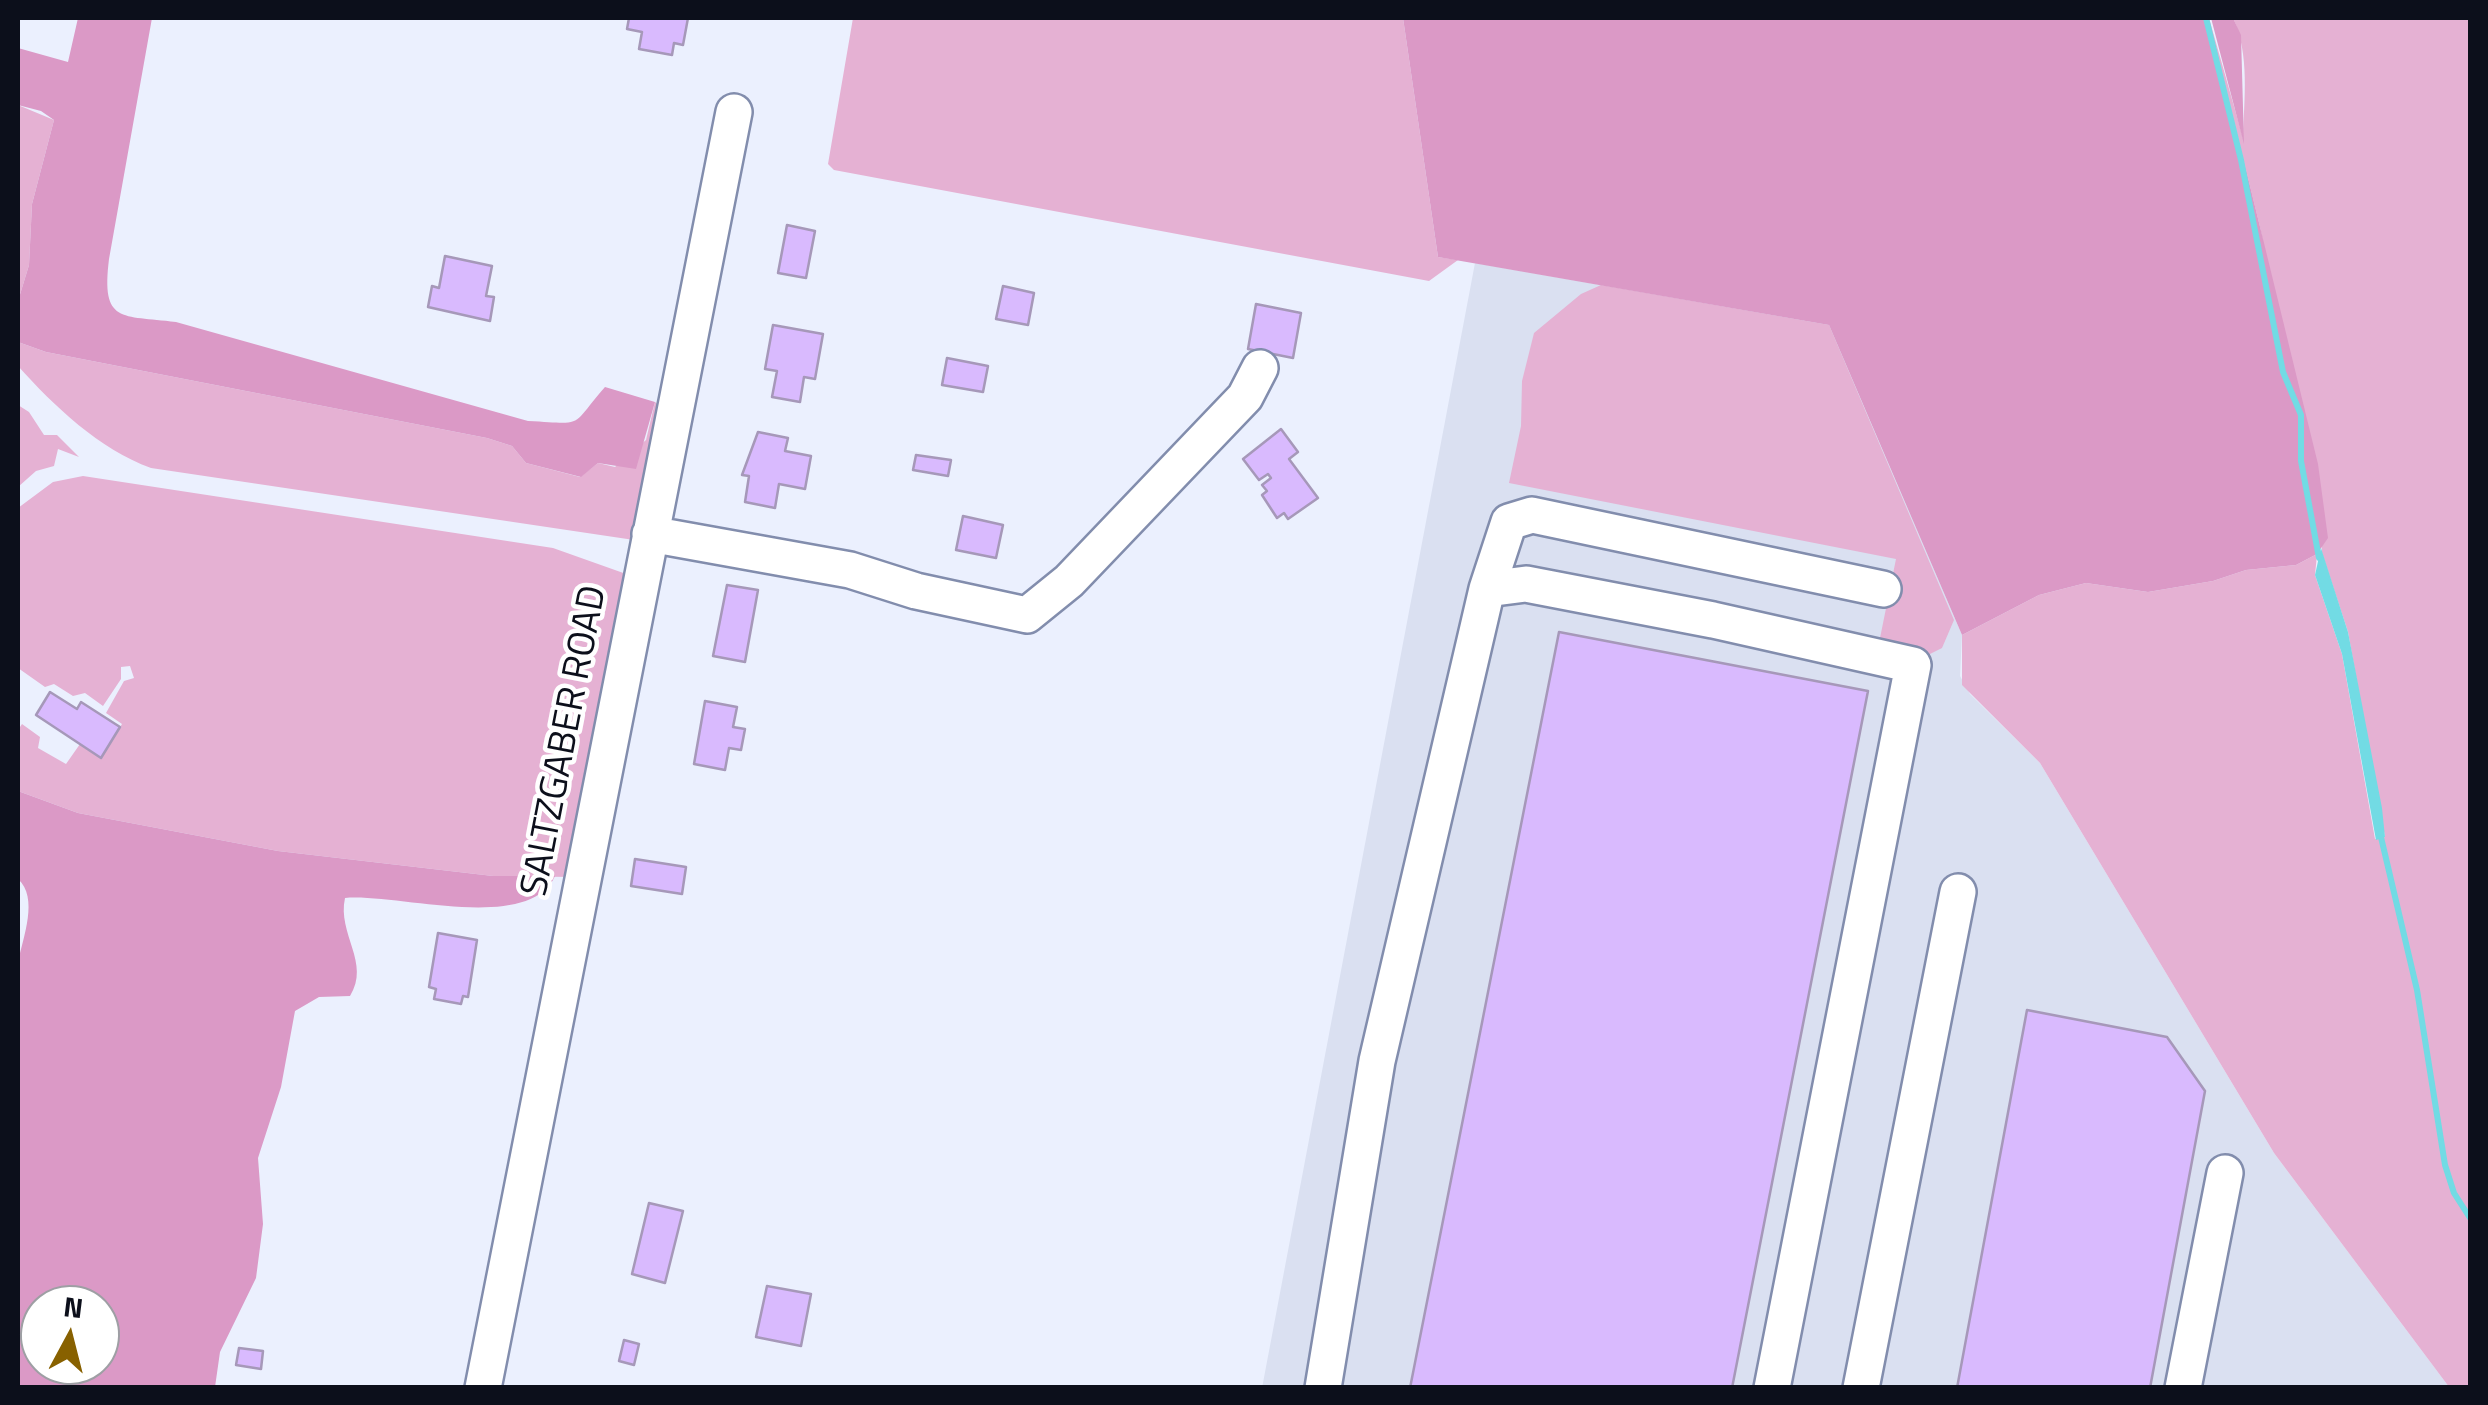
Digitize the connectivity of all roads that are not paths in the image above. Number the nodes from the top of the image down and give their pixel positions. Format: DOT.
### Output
graph roads {
  1 [pos="734,112"];
  2 [pos="1260,368"];
  3 [pos="650,534"];
  4 [pos="1487,588"];
  5 [pos="1883,589"];
  6 [pos="1958,892"];
  7 [pos="2224,1173"];
  8 [pos="483,1388"];
  9 [pos="1323,1388"];
  10 [pos="1772,1388"];
  11 [pos="1861,1388"];
  12 [pos="2183,1388"];
  1 -- 3 [label="street, SALTZGABER ROAD"];
  2 -- 3 [label="street"];
  3 -- 8 [label="street, SALTZGABER ROAD"];
  4 -- 5 [label="street"];
  4 -- 9 [label="street"];
  4 -- 10 [label="street"];
  6 -- 11 [label="street"];
  7 -- 12 [label="street"];
}
